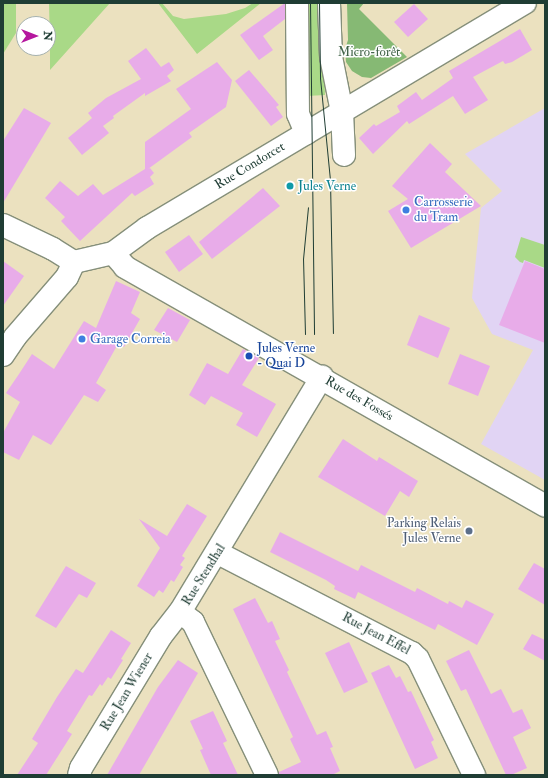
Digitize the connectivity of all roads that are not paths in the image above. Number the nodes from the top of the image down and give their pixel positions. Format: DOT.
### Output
graph roads {
  1 [pos="297,3"];
  2 [pos="329,3"];
  3 [pos="525,3"];
  4 [pos="342,112"];
  5 [pos="306,133"];
  6 [pos="344,155"];
  7 [pos="3,225"];
  8 [pos="113,253"];
  9 [pos="74,262"];
  10 [pos="3,355"];
  11 [pos="322,377"];
  12 [pos="545,506"];
  13 [pos="218,553"];
  14 [pos="180,612"];
  15 [pos="79,775"];
  16 [pos="267,775"];
  17 [pos="474,775"];
  1 -- 5 [label="street"];
  2 -- 4 [label="street"];
  3 -- 4 [label="street, Rue Condorcet"];
  4 -- 5 [label="street, Rue Condorcet"];
  4 -- 6 [label="street"];
  5 -- 8 [label="street, Rue Condorcet"];
  7 -- 9 [label="street"];
  8 -- 9 [label="street, Rue Condorcet"];
  8 -- 11 [label="street, Rue des Fossés"];
  9 -- 10 [label="street"];
  11 -- 12 [label="street, Rue des Fossés"];
  11 -- 13 [label="street, Rue Stendhal"];
  13 -- 14 [label="street, Rue Stendhal"];
  13 -- 17 [label="street, Rue Jean Effel"];
  14 -- 15 [label="street, Rue Jean Wiener"];
  14 -- 16 [label="street, Rue Stendhal"];
}
